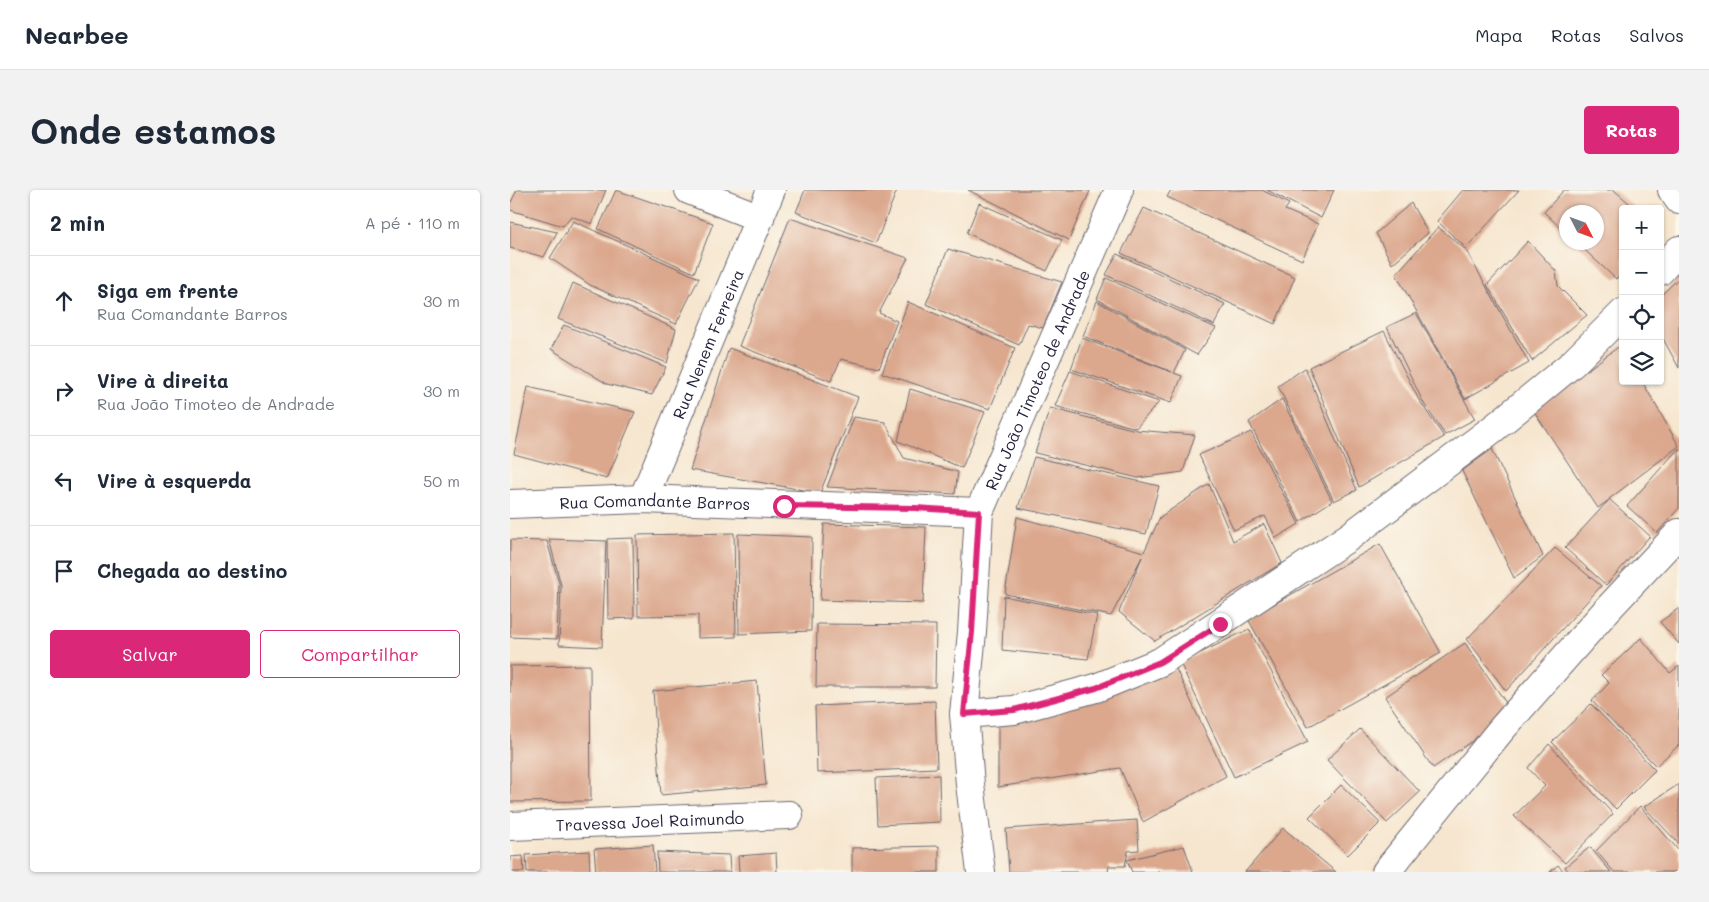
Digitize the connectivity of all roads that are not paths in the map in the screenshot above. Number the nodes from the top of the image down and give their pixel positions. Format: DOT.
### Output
graph roads {
  1 [pos="689,190"];
  2 [pos="771,190"];
  3 [pos="1119,190"];
  4 [pos="1672,190"];
  5 [pos="1679,200"];
  6 [pos="760,218"];
  7 [pos="1679,250"];
  8 [pos="1664,267"];
  9 [pos="1619,317"];
  10 [pos="643,500"];
  11 [pos="510,504"];
  12 [pos="979,512"];
  13 [pos="1679,533"];
  14 [pos="964,714"];
  15 [pos="789,815"];
  16 [pos="510,826"];
  17 [pos="982,872"];
  18 [pos="1386,872"];
  1 -- 6 [label="street"];
  2 -- 6 [label="street, Rua Nenem Ferreira"];
  3 -- 12 [label="street, Rua João Timoteo de Andrade"];
  4 -- 5 [label="street"];
  6 -- 10 [label="street, Rua Nenem Ferreira"];
  7 -- 8 [label="street"];
  9 -- 14 [label="street"];
  10 -- 11 [label="street, Rua Comandante Barros"];
  10 -- 12 [label="street, Rua Comandante Barros"];
  12 -- 14 [label="street, Rua João Timoteo de Andrade"];
  13 -- 18 [label="street"];
  14 -- 17 [label="street, Rua João Timoteo de Andrade"];
  15 -- 16 [label="street, Travessa Joel Raimundo"];
}
